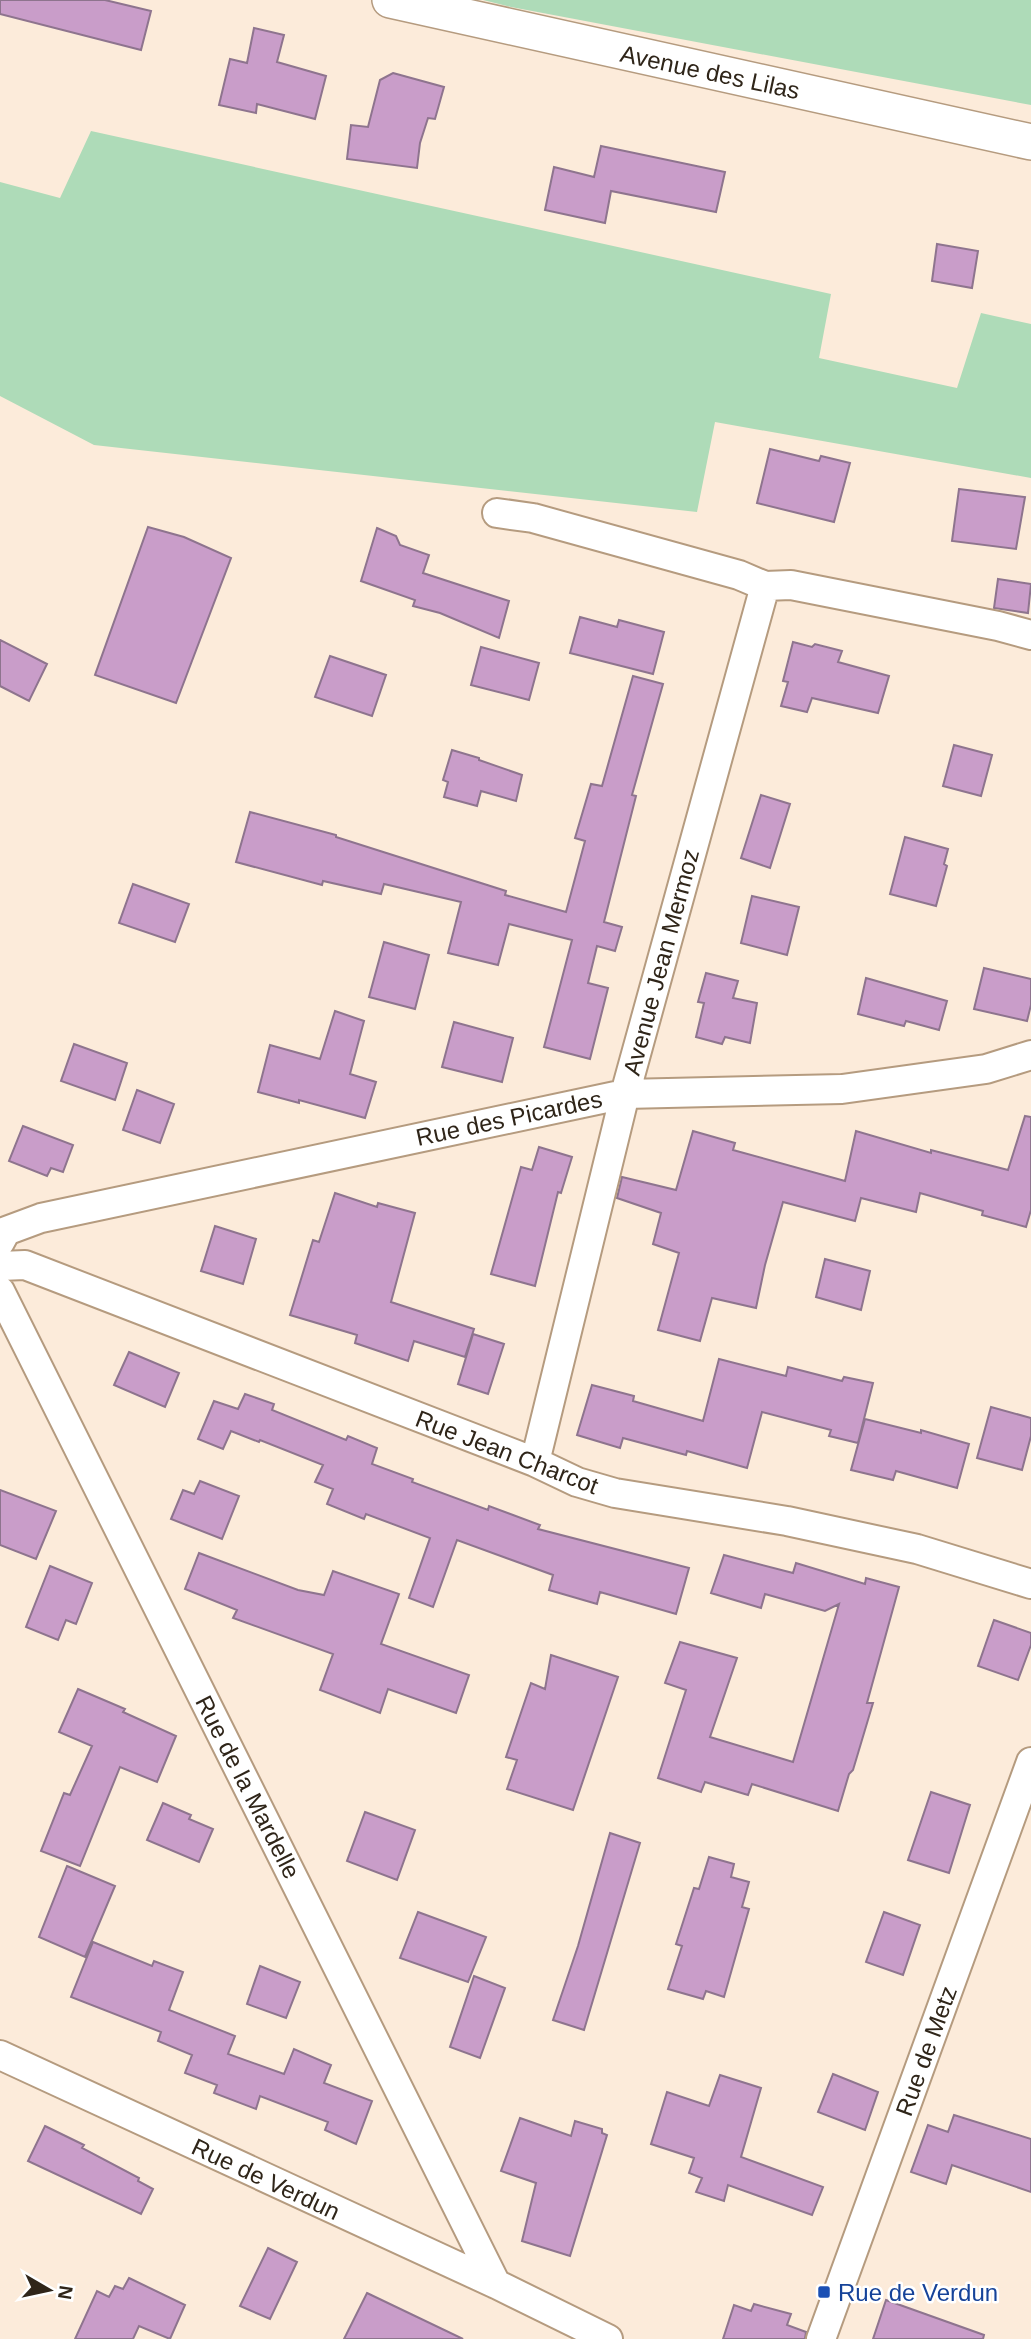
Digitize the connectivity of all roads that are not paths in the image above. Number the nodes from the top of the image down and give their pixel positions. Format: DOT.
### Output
graph roads {
  1 [pos="390,0"];
  2 [pos="1031,142"];
  3 [pos="497,513"];
  4 [pos="765,586"];
  5 [pos="1031,635"];
  6 [pos="1031,1055"];
  7 [pos="625,1094"];
  8 [pos="0,1242"];
  9 [pos="0,1266"];
  10 [pos="0,1291"];
  11 [pos="535,1462"];
  12 [pos="1031,1584"];
  13 [pos="1031,1762"];
  14 [pos="0,2054"];
  15 [pos="496,2284"];
  16 [pos="608,2339"];
  17 [pos="821,2339"];
  1 -- 2 [label="street, Avenue des Lilas"];
  3 -- 4 [label="street"];
  4 -- 5 [label="street"];
  4 -- 7 [label="street, Avenue Jean Mermoz"];
  6 -- 7 [label="street, Rue des Picardes"];
  7 -- 8 [label="street, Rue des Picardes"];
  7 -- 11 [label="street, Avenue Jean Mermoz"];
  9 -- 11 [label="street, Rue Jean Charcot"];
  10 -- 15 [label="street, Rue de la Mardelle"];
  11 -- 12 [label="street, Rue Jean Charcot"];
  13 -- 17 [label="street, Rue de Metz"];
  14 -- 15 [label="street, Rue de Verdun"];
  15 -- 16 [label="street, Rue de Verdun"];
}
